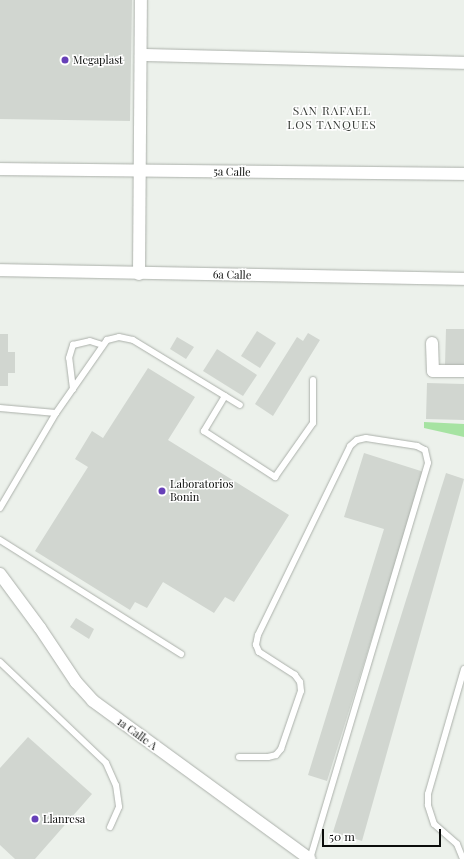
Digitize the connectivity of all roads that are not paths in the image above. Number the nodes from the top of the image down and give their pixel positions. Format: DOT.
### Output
graph roads {
  1 [pos="141,0"];
  2 [pos="141,55"];
  3 [pos="464,63"];
  4 [pos="0,169"];
  5 [pos="140,171"];
  6 [pos="464,174"];
  7 [pos="0,270"];
  8 [pos="139,274"];
  9 [pos="464,279"];
  10 [pos="432,343"];
  11 [pos="102,345"];
  12 [pos="464,371"];
  13 [pos="313,380"];
  14 [pos="73,389"];
  15 [pos="226,396"];
  16 [pos="240,405"];
  17 [pos="0,408"];
  18 [pos="56,413"];
  19 [pos="0,508"];
  20 [pos="0,540"];
  21 [pos="0,574"];
  22 [pos="181,654"];
  23 [pos="0,662"];
  24 [pos="464,669"];
  25 [pos="239,757"];
  26 [pos="110,827"];
  27 [pos="310,859"];
  28 [pos="464,859"];
  1 -- 2 [label="street"];
  2 -- 3 [label="street"];
  2 -- 5 [label="street"];
  4 -- 5 [label="street, 5a Calle"];
  5 -- 6 [label="street, 5a Calle"];
  5 -- 8 [label="street"];
  7 -- 8 [label="street, 6a Calle"];
  8 -- 9 [label="street, 6a Calle"];
  10 -- 12 [label="street"];
  11 -- 14 [label="lane"];
  11 -- 14 [label="lane"];
  11 -- 15 [label="lane"];
  13 -- 15 [label="lane"];
  14 -- 18 [label="lane"];
  15 -- 16 [label="lane"];
  17 -- 18 [label="lane"];
  18 -- 19 [label="lane"];
  20 -- 22 [label="lane"];
  21 -- 27 [label="street, 1a Calle A"];
  23 -- 26 [label="lane"];
  24 -- 28 [label="lane"];
  25 -- 27 [label="lane"];
}
